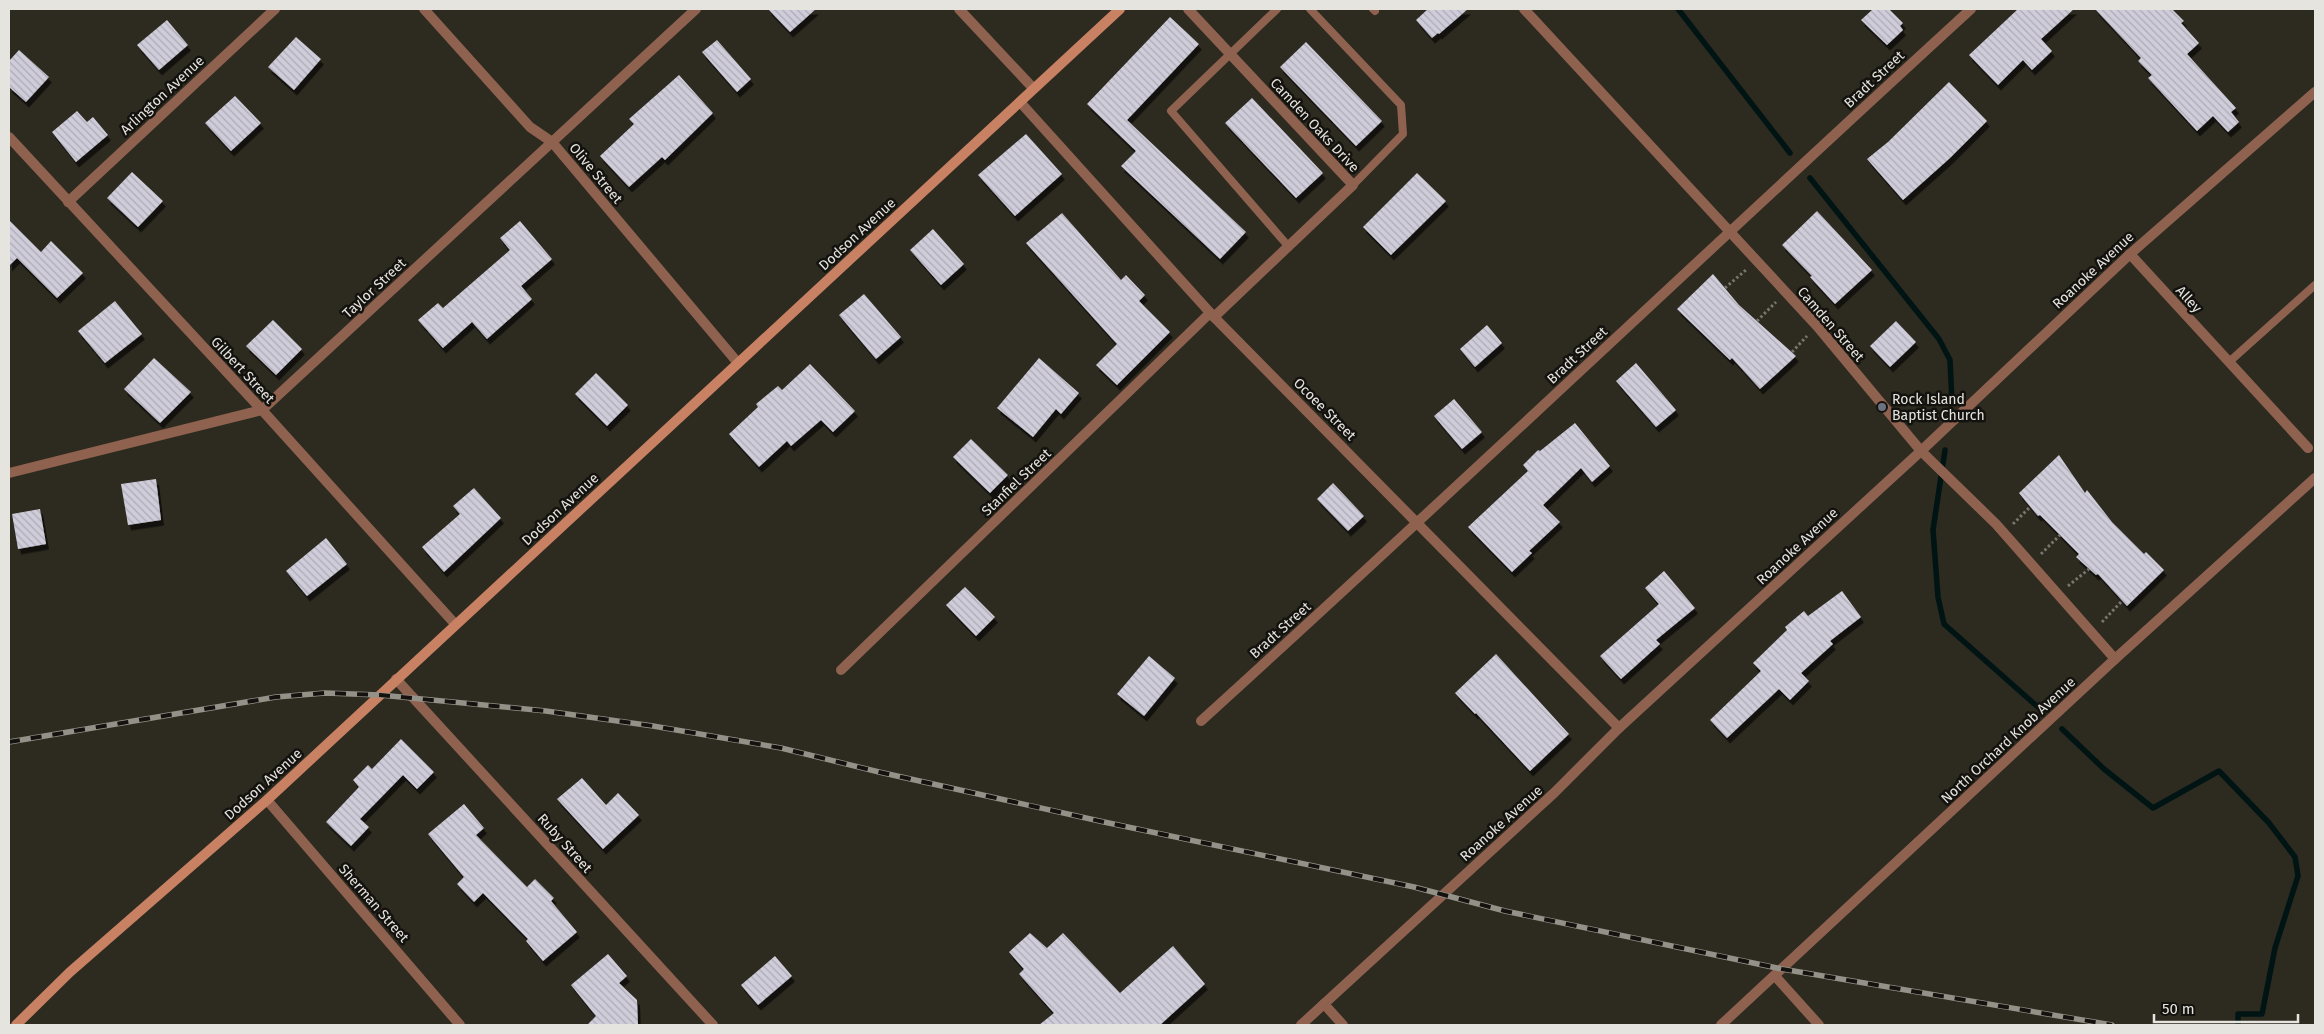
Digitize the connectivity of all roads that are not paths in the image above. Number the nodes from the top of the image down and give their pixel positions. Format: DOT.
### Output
graph roads {
  1 [pos="274,9"];
  2 [pos="424,9"];
  3 [pos="696,9"];
  4 [pos="959,9"];
  5 [pos="1120,9"];
  6 [pos="1188,9"];
  7 [pos="1277,9"];
  8 [pos="1310,9"];
  9 [pos="1524,9"];
  10 [pos="1971,9"];
  11 [pos="1230,54"];
  12 [pos="1033,88"];
  13 [pos="2315,92"];
  14 [pos="1020,102"];
  15 [pos="9,137"];
  16 [pos="552,142"];
  17 [pos="1353,185"];
  18 [pos="68,202"];
  19 [pos="1729,231"];
  20 [pos="1289,247"];
  21 [pos="2130,254"];
  22 [pos="2315,285"];
  23 [pos="1212,315"];
  24 [pos="2229,362"];
  25 [pos="738,363"];
  26 [pos="262,410"];
  27 [pos="2308,448"];
  28 [pos="1921,451"];
  29 [pos="9,473"];
  30 [pos="2315,478"];
  31 [pos="1419,523"];
  32 [pos="456,624"];
  33 [pos="2115,659"];
  34 [pos="841,670"];
  35 [pos="396,679"];
  36 [pos="1201,721"];
  37 [pos="1619,728"];
  38 [pos="267,800"];
  39 [pos="1775,976"];
  40 [pos="1324,1004"];
  41 [pos="16,1025"];
  42 [pos="460,1025"];
  43 [pos="712,1025"];
  44 [pos="1301,1025"];
  45 [pos="1343,1025"];
  46 [pos="1721,1025"];
  47 [pos="1819,1025"];
  1 -- 18 [label="street, Arlington Avenue"];
  2 -- 16 [label="street, Olive Street"];
  3 -- 16 [label="street, Taylor Street"];
  4 -- 12 [label="street"];
  5 -- 12 [label="main road, Dodson Avenue"];
  6 -- 11 [label="street, Camden Oaks Drive"];
  7 -- 11 [label="lane"];
  8 -- 17 [label="lane"];
  9 -- 19 [label="street, Camden Street"];
  10 -- 19 [label="street, Bradt Street"];
  11 -- 17 [label="street, Camden Oaks Drive"];
  11 -- 20 [label="lane"];
  12 -- 14 [label="main road, Dodson Avenue"];
  13 -- 21 [label="street, Roanoke Avenue"];
  14 -- 23 [label="street, Ocoee Street"];
  14 -- 25 [label="main road, Dodson Avenue"];
  15 -- 18 [label="street, Gilbert Street"];
  16 -- 25 [label="street, Olive Street"];
  16 -- 26 [label="street, Taylor Street"];
  17 -- 20 [label="street, Camden Oaks Drive"];
  18 -- 26 [label="street, Gilbert Street"];
  19 -- 28 [label="street, Camden Street"];
  19 -- 31 [label="street, Bradt Street"];
  20 -- 23 [label="street, Camden Oaks Drive"];
  21 -- 24 [label="street, Alley"];
  21 -- 28 [label="street, Roanoke Avenue"];
  22 -- 24 [label="lane"];
  23 -- 31 [label="street, Ocoee Street"];
  23 -- 34 [label="street, Stanfiel Street"];
  24 -- 27 [label="street, Alley"];
  25 -- 32 [label="main road, Dodson Avenue"];
  26 -- 29 [label="street, Taylor Street"];
  26 -- 32 [label="street, Gilbert Street"];
  28 -- 33 [label="street, Camden Street"];
  28 -- 37 [label="street, Roanoke Avenue"];
  30 -- 33 [label="street, North Orchard Knob Avenue"];
  31 -- 36 [label="street, Bradt Street"];
  31 -- 37 [label="street, Ocoee Street"];
  32 -- 35 [label="main road, Dodson Avenue"];
  33 -- 39 [label="street, North Orchard Knob Avenue"];
  35 -- 38 [label="main road, Dodson Avenue"];
  35 -- 43 [label="street, Ruby Street"];
  37 -- 40 [label="street, Roanoke Avenue"];
  38 -- 41 [label="main road, Dodson Avenue"];
  38 -- 42 [label="street, Sherman Street"];
  39 -- 46 [label="street, North Orchard Knob Avenue"];
  39 -- 47 [label="street"];
  40 -- 44 [label="street, Roanoke Avenue"];
  40 -- 45 [label="street"];
}
